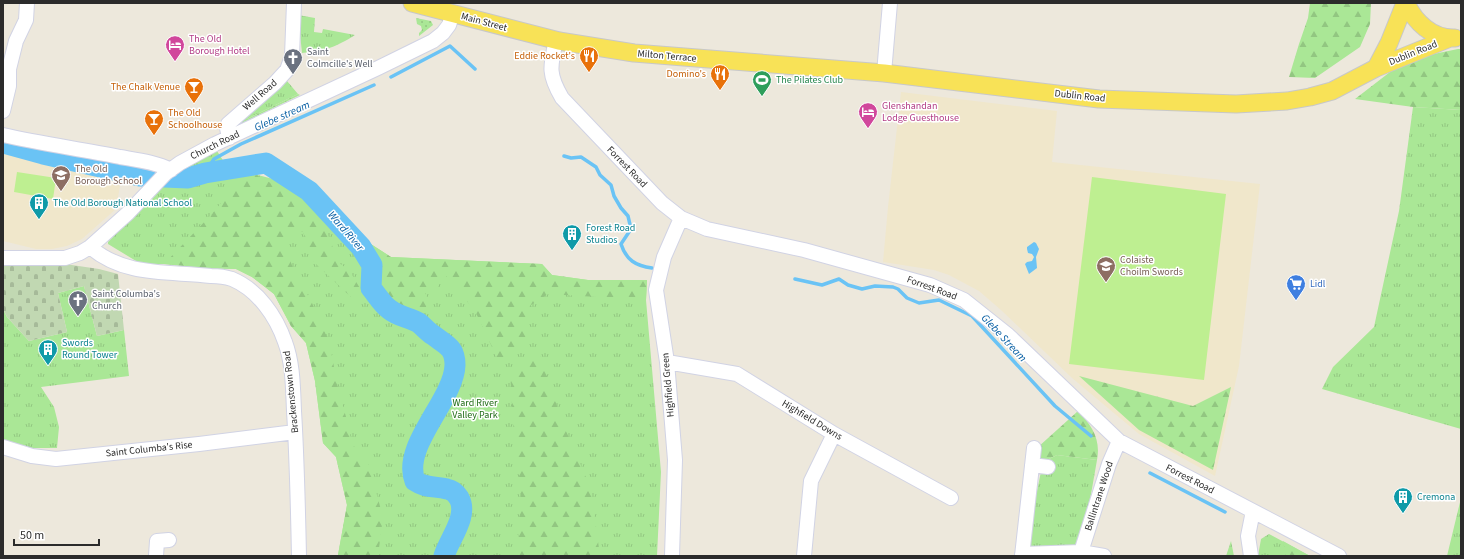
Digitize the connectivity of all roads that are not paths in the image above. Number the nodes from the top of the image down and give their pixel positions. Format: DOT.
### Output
graph roads {
  1 [pos="27,3"];
  2 [pos="294,3"];
  3 [pos="412,3"];
  4 [pos="890,3"];
  5 [pos="1406,3"];
  6 [pos="453,14"];
  7 [pos="1456,37"];
  8 [pos="556,40"];
  9 [pos="778,64"];
  10 [pos="1376,68"];
  11 [pos="884,73"];
  12 [pos="3,111"];
  13 [pos="3,134"];
  14 [pos="229,138"];
  15 [pos="168,171"];
  16 [pos="681,218"];
  17 [pos="90,247"];
  18 [pos="3,258"];
  19 [pos="667,362"];
  20 [pos="295,432"];
  21 [pos="834,434"];
  22 [pos="1119,441"];
  23 [pos="3,447"];
  24 [pos="1034,448"];
  25 [pos="1032,465"];
  26 [pos="1048,468"];
  27 [pos="952,498"];
  28 [pos="1253,511"];
  29 [pos="169,540"];
  30 [pos="1081,552"];
  31 [pos="1022,555"];
  32 [pos="156,556"];
  33 [pos="299,556"];
  34 [pos="672,556"];
  35 [pos="804,556"];
  36 [pos="1104,556"];
  37 [pos="1251,556"];
  38 [pos="1339,556"];
  1 -- 12 [label="street"];
  2 -- 14 [label="street, Well Road"];
  3 -- 6 [label="main road, Main Street"];
  4 -- 11 [label="street"];
  5 -- 7 [label="main road"];
  5 -- 10 [label="main road, Dublin Road"];
  6 -- 8 [label="main road, Main Street"];
  6 -- 14 [label="street, Church Road"];
  7 -- 10 [label="main road, Dublin Road"];
  8 -- 9 [label="main road, Milton Terrace"];
  8 -- 16 [label="street, Forrest Road"];
  9 -- 11 [label="main road, Dublin Road"];
  10 -- 11 [label="main road, Dublin Road"];
  13 -- 15 [label="street"];
  14 -- 15 [label="street, Church Road"];
  15 -- 17 [label="street, Church Road"];
  16 -- 19 [label="street, Highfield Green"];
  16 -- 22 [label="street, Forrest Road"];
  17 -- 18 [label="street, Church Road"];
  17 -- 20 [label="street, Brackenstown Road"];
  19 -- 21 [label="street, Highfield Downs"];
  19 -- 34 [label="street, Highfield Green"];
  20 -- 23 [label="street, Saint Columba's Rise"];
  20 -- 33 [label="street, Brackenstown Road"];
  21 -- 27 [label="street, Highfield Downs"];
  21 -- 35 [label="street"];
  22 -- 28 [label="street, Forrest Road"];
  22 -- 30 [label="street, Ballintrane Wood"];
  24 -- 25 [label="street"];
  25 -- 26 [label="street"];
  25 -- 31 [label="street"];
  28 -- 37 [label="street"];
  28 -- 38 [label="street, Forrest Road"];
  29 -- 32 [label="street"];
  30 -- 31 [label="street"];
  30 -- 36 [label="street"];
}
